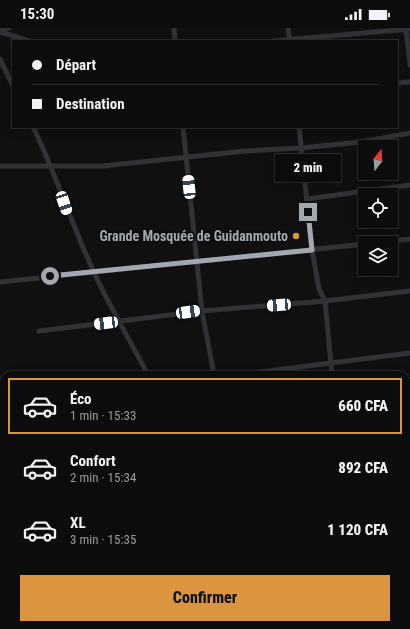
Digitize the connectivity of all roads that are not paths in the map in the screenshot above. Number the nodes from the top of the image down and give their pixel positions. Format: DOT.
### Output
graph roads {
  1 [pos="9,28"];
  2 [pos="174,28"];
  3 [pos="288,28"];
  4 [pos="407,29"];
  5 [pos="0,32"];
  6 [pos="26,40"];
  7 [pos="175,40"];
  8 [pos="290,40"];
  9 [pos="0,59"];
  10 [pos="410,65"];
  11 [pos="410,82"];
  12 [pos="398,83"];
  13 [pos="12,84"];
  14 [pos="33,128"];
  15 [pos="183,128"];
  16 [pos="299,128"];
  17 [pos="410,133"];
  18 [pos="301,148"];
  19 [pos="186,157"];
  20 [pos="0,166"];
  21 [pos="52,166"];
  22 [pos="410,185"];
  23 [pos="307,199"];
  24 [pos="410,239"];
  25 [pos="398,240"];
  26 [pos="358,245"];
  27 [pos="312,250"];
  28 [pos="197,262"];
  29 [pos="94,272"];
  30 [pos="0,282"];
  31 [pos="410,292"];
  32 [pos="325,301"];
  33 [pos="202,310"];
  34 [pos="120,322"];
  35 [pos="39,331"];
  36 [pos="410,353"];
  37 [pos="331,364"];
  38 [pos="146,371"];
  39 [pos="213,371"];
  40 [pos="271,371"];
  41 [pos="332,371"];
  1 -- 5 [label="street"];
  2 -- 7 [label="street"];
  3 -- 8 [label="street"];
  4 -- 8 [label="street"];
  4 -- 10 [label="street"];
  5 -- 6 [label="street"];
  9 -- 13 [label="street"];
  11 -- 12 [label="street"];
  14 -- 21 [label="street"];
  15 -- 19 [label="street"];
  16 -- 18 [label="street"];
  17 -- 18 [label="street"];
  18 -- 19 [label="street"];
  18 -- 23 [label="street"];
  19 -- 21 [label="street"];
  19 -- 28 [label="street"];
  20 -- 21 [label="street"];
  21 -- 29 [label="street"];
  22 -- 23 [label="street"];
  23 -- 27 [label="street"];
  24 -- 25 [label="street"];
  26 -- 27 [label="street"];
  27 -- 28 [label="street"];
  27 -- 32 [label="street"];
  28 -- 29 [label="street"];
  28 -- 33 [label="street"];
  29 -- 30 [label="street"];
  29 -- 34 [label="street"];
  31 -- 32 [label="street"];
  32 -- 33 [label="street"];
  32 -- 37 [label="street"];
  33 -- 34 [label="street"];
  33 -- 39 [label="street"];
  34 -- 35 [label="street"];
  34 -- 38 [label="street"];
  36 -- 37 [label="street"];
  37 -- 40 [label="street"];
  37 -- 41 [label="street"];
}
